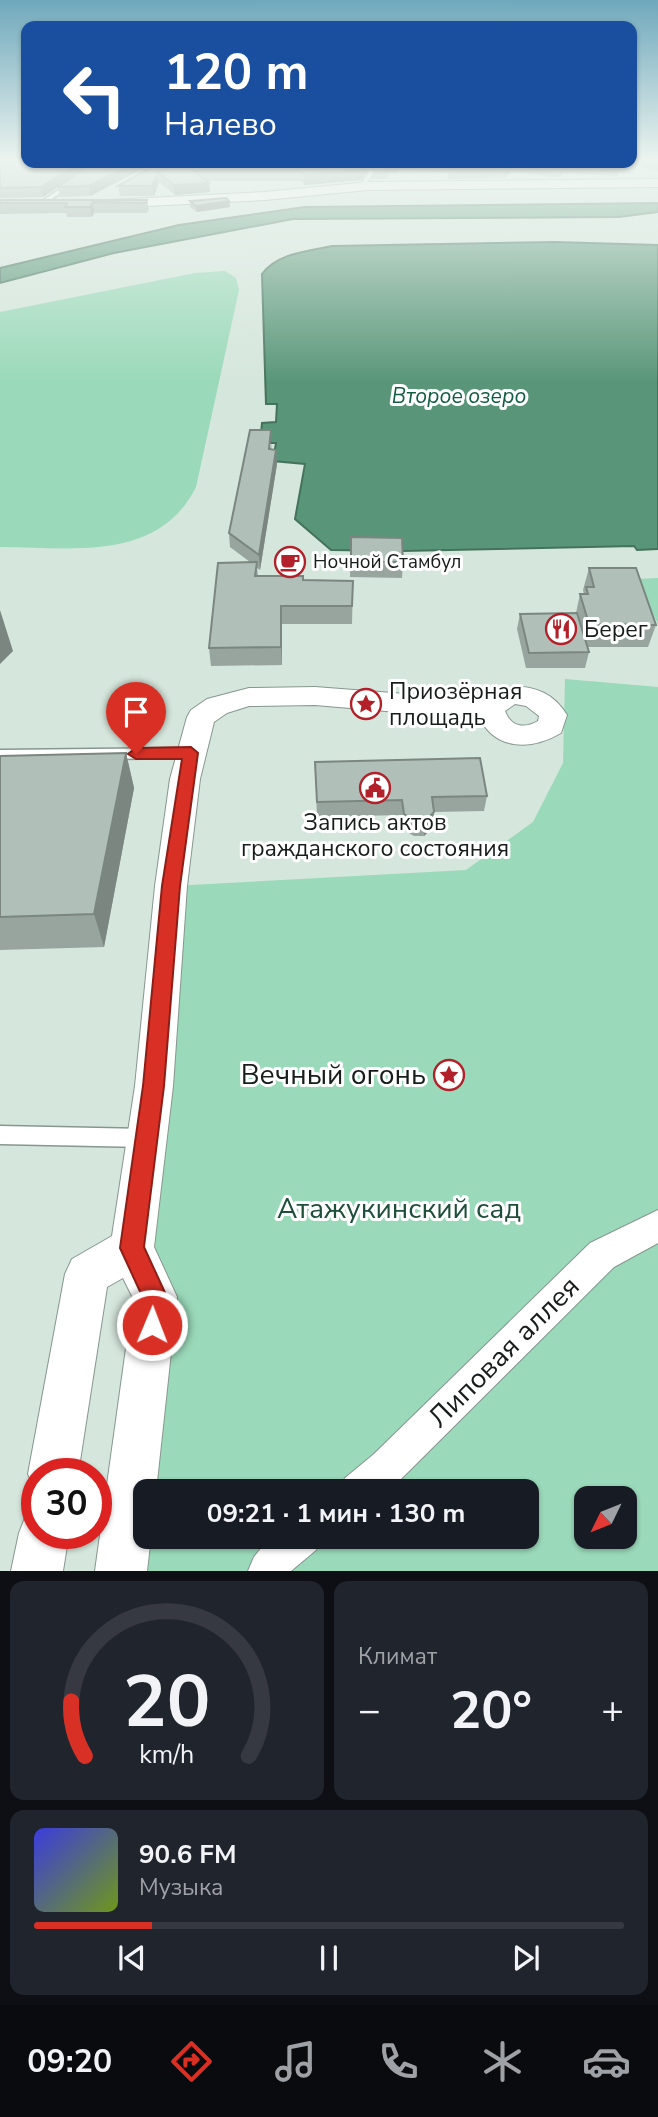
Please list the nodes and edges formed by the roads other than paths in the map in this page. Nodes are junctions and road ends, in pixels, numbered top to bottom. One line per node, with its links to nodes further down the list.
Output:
1 (492, 710): 2 (street)
2 (191, 753): 3 (lane); 5 (street)
3 (0, 755)
4 (0, 1135): 5 (lane)
5 (146, 1138): 7 (street)
6 (658, 1226): 9 (street, Липовая аллея)
7 (132, 1248): 8 (street); 13 (street)
8 (57, 1458)
9 (372, 1479)
10 (41, 1549): 12 (street)
11 (286, 1549): 14 (street)
12 (37, 1571)
13 (121, 1571)
14 (268, 1571)

